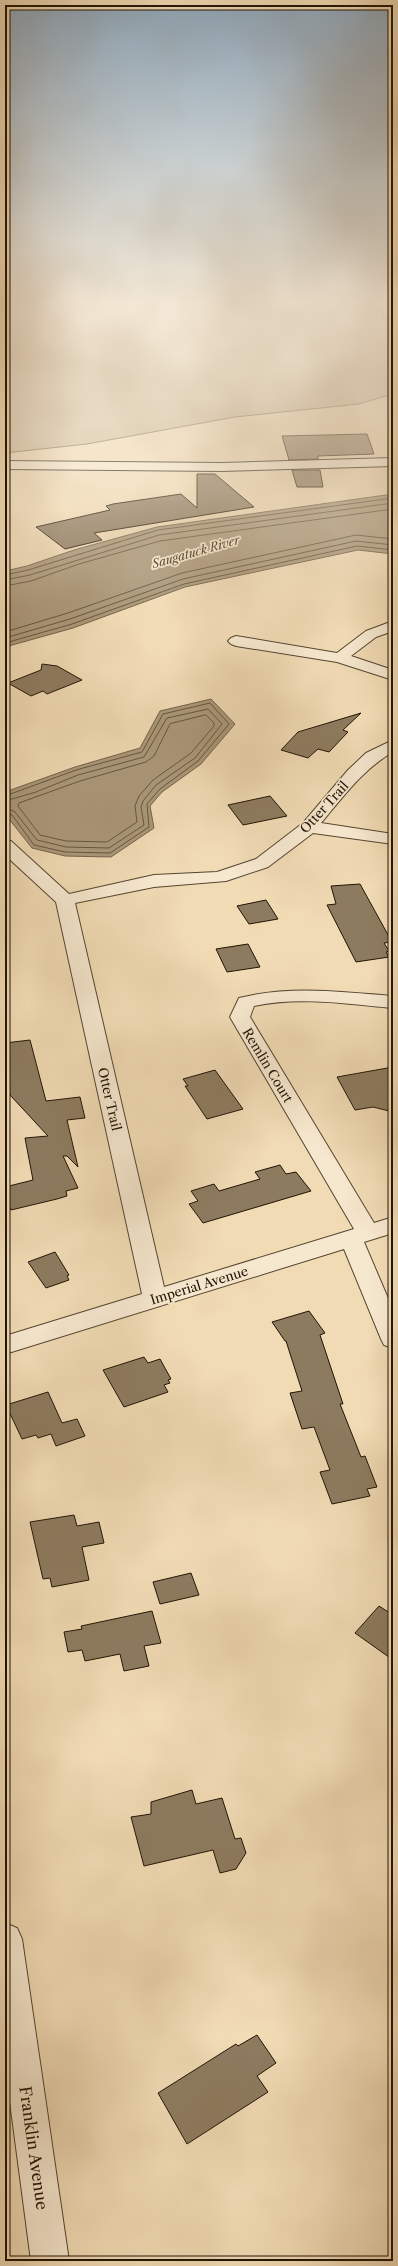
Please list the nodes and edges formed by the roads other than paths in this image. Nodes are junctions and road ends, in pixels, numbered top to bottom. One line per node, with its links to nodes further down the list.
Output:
1 (393, 462): 2 (street)
2 (5, 465)
3 (393, 626): 5 (street)
4 (236, 640): 5 (street)
5 (340, 658): 6 (street)
6 (393, 675)
7 (393, 745): 8 (street, Otter Trail)
8 (309, 827): 9 (street); 11 (street, Otter Trail)
9 (393, 839)
10 (5, 845): 11 (street)
11 (65, 900): 15 (street, Otter Trail)
12 (393, 1002): 14 (street, Remlin Court)
13 (393, 1225): 14 (street, Imperial Avenue)
14 (360, 1235): 15 (street, Imperial Avenue); 16 (street)
15 (155, 1299): 17 (street, Imperial Avenue)
16 (393, 1339)
17 (5, 1345)
18 (5, 1939): 19 (street, Franklin Avenue)
19 (50, 2261)

